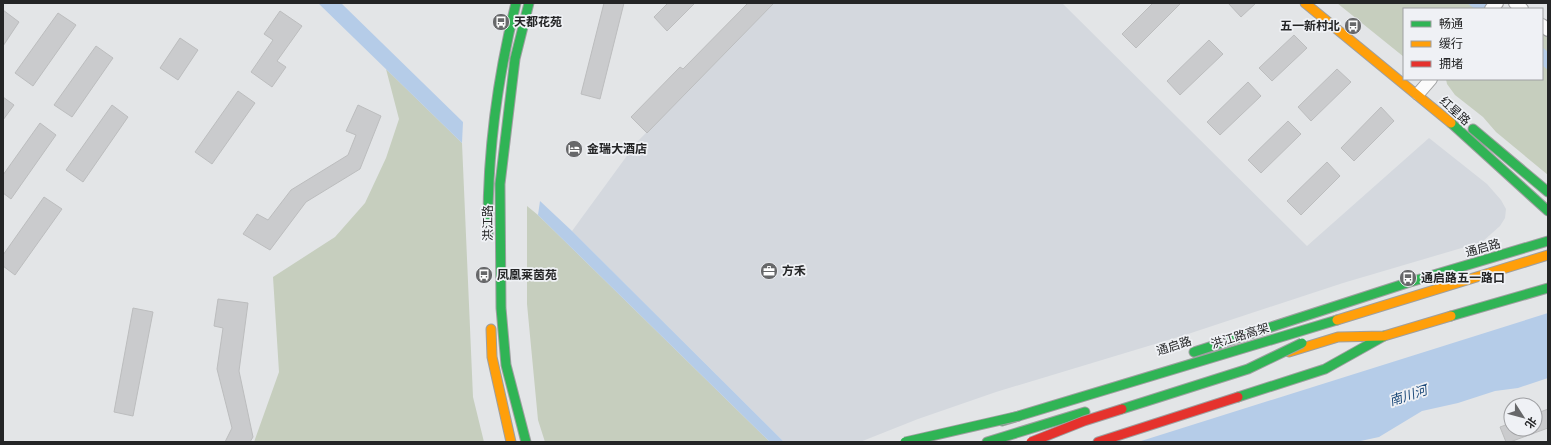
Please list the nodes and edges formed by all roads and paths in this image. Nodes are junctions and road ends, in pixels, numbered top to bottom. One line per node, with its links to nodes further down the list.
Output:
1 (516, 3): 14 (main road, 洪江路)
2 (529, 3): 25 (main road, 洪江路)
3 (1305, 3): 6 (main road, 红星路)
4 (1318, 3): 5 (main road)
5 (1403, 71)
6 (1403, 72)
7 (1413, 80): 9 (main road, 红星路)
8 (1414, 80): 9 (main road, 红星路)
9 (1425, 88): 12 (main road, 红星路)
10 (1459, 117): 11 (main road, 红星路)
11 (1548, 192)
12 (1548, 211)
13 (1548, 241): 21 (main road, 通启路)
14 (489, 244)
15 (1548, 254): 23 (main road, 洪江路高架)
16 (1548, 288): 19 (main road)
17 (491, 320): 24 (main road)
18 (1354, 327): 20 (main road)
19 (1384, 336): 30 (main road); 32 (main road)
20 (1302, 343): 29 (main road, bridge); 31 (main road, bridge)
21 (1187, 354)
22 (1150, 366): 27 (main road, 通启路)
23 (1019, 416): 26 (main road, bridge); 28 (main road, 洪江路高架, bridge)
24 (511, 442)
25 (526, 442)
26 (906, 442)
27 (923, 442)
28 (939, 442)
29 (987, 442)
30 (1021, 442)
31 (1031, 442)
32 (1098, 442)

